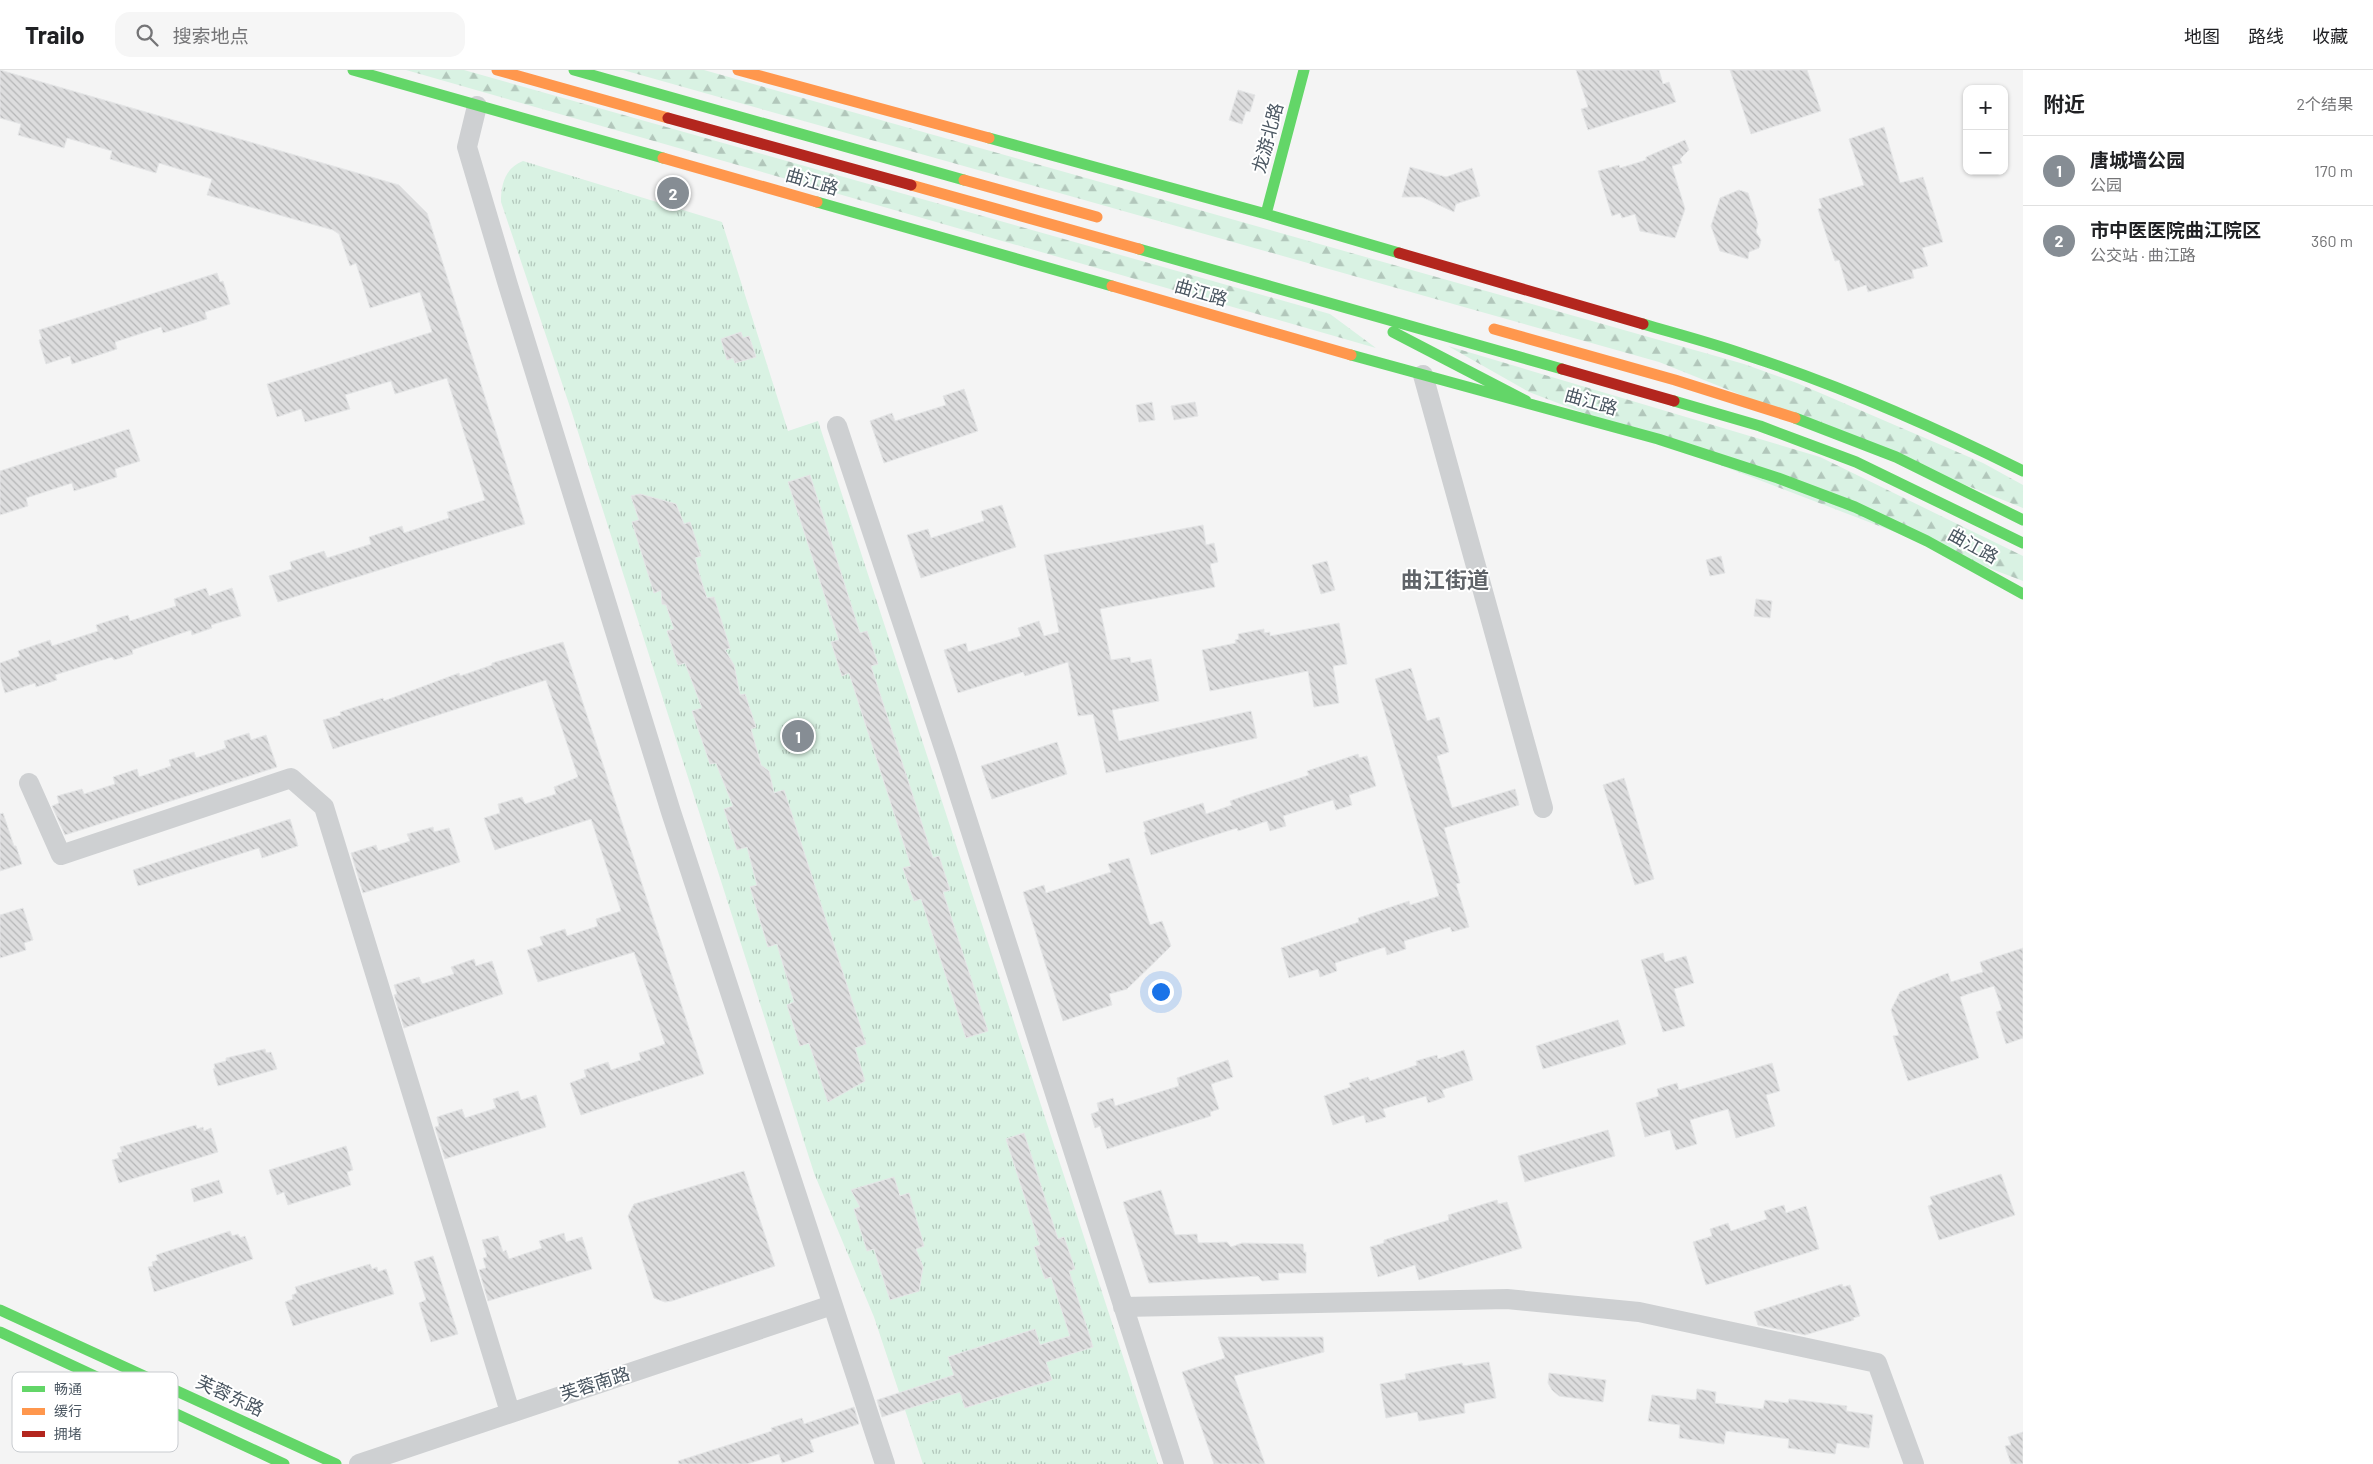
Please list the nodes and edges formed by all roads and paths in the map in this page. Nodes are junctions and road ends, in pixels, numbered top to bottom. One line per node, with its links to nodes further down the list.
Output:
1 (353, 70): 6 (main road, 曲江路)
2 (497, 70): 9 (main road, 曲江路)
3 (574, 70): 8 (main road)
4 (738, 70): 7 (main road)
5 (1304, 70): 7 (main road, 龙游北路)
6 (477, 106): 11 (main road, 曲江路); 20 (street)
7 (1266, 214): 14 (main road)
8 (1106, 220)
9 (1341, 305): 12 (main road); 16 (main road, 曲江路)
10 (1480, 325): 15 (main road)
11 (1423, 375): 12 (main road, 曲江路); 19 (street)
12 (1526, 401): 17 (main road, 曲江路)
13 (837, 426): 21 (street)
14 (2023, 471)
15 (2023, 520)
16 (2023, 543)
17 (2023, 594)
18 (29, 783): 27 (street)
19 (1543, 808)
20 (832, 1305): 27 (street, 芙蓉南路); 32 (street)
21 (1123, 1308): 33 (street); 34 (street)
22 (0, 1310): 25 (main road, 芙蓉东路)
23 (0, 1332): 24 (main road)
24 (86, 1372)
25 (135, 1372)
26 (178, 1392): 30 (main road, 芙蓉东路)
27 (510, 1412): 31 (street, 芙蓉南路)
28 (178, 1415): 29 (main road)
29 (284, 1464)
30 (336, 1464)
31 (358, 1464)
32 (885, 1464)
33 (1174, 1464)
34 (1914, 1464)

